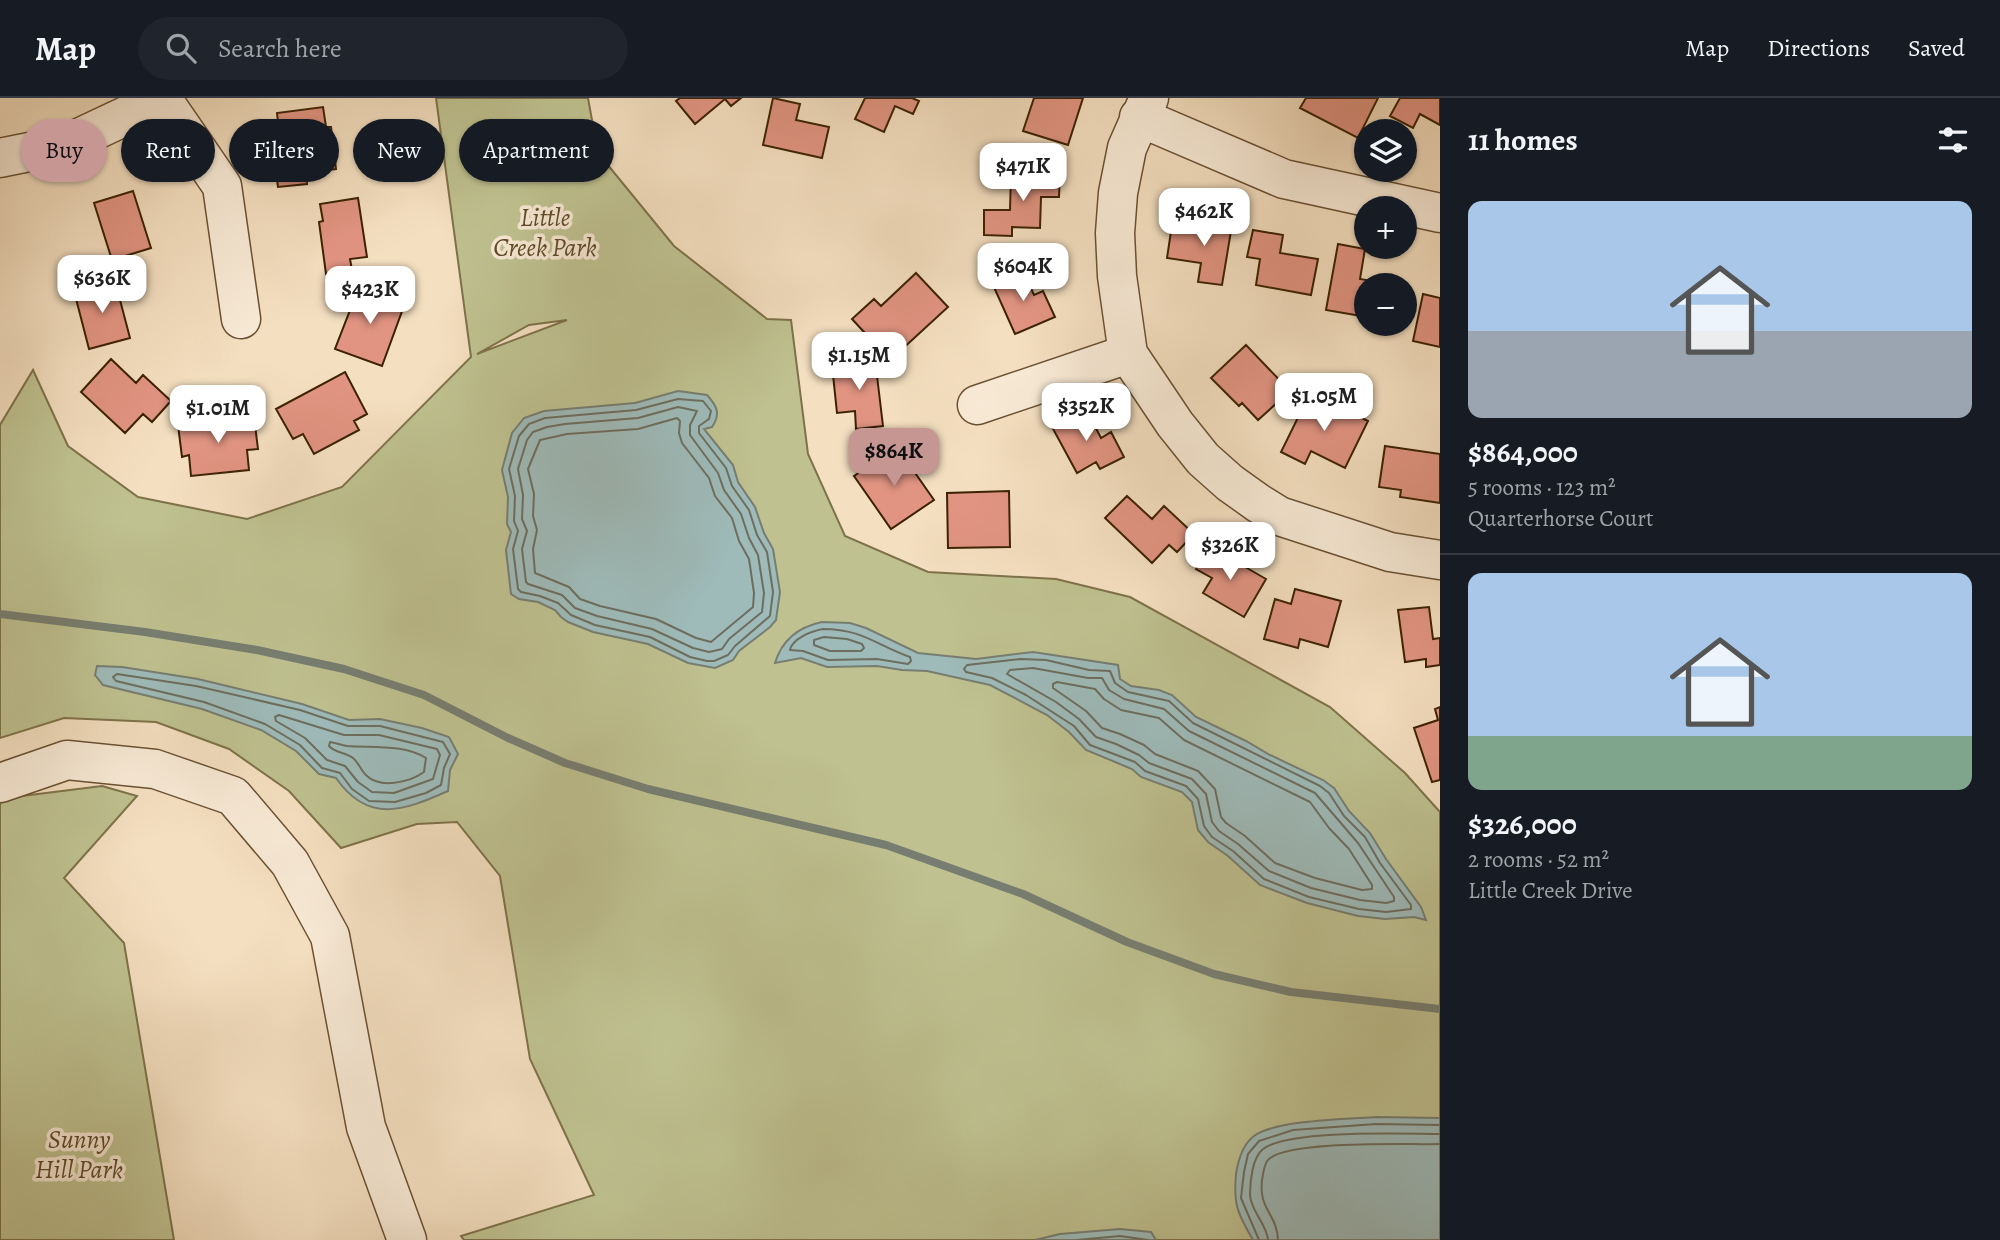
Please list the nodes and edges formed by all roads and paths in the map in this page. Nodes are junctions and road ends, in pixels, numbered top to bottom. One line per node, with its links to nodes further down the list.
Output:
1 (164, 99): 3 (street); 5 (street)
2 (1144, 107): 4 (street); 6 (street)
3 (0, 158)
4 (1440, 213)
5 (241, 319)
6 (1128, 354): 7 (street); 8 (street)
7 (977, 405)
8 (1440, 560)
9 (0, 783): 10 (street)
10 (407, 1240)

